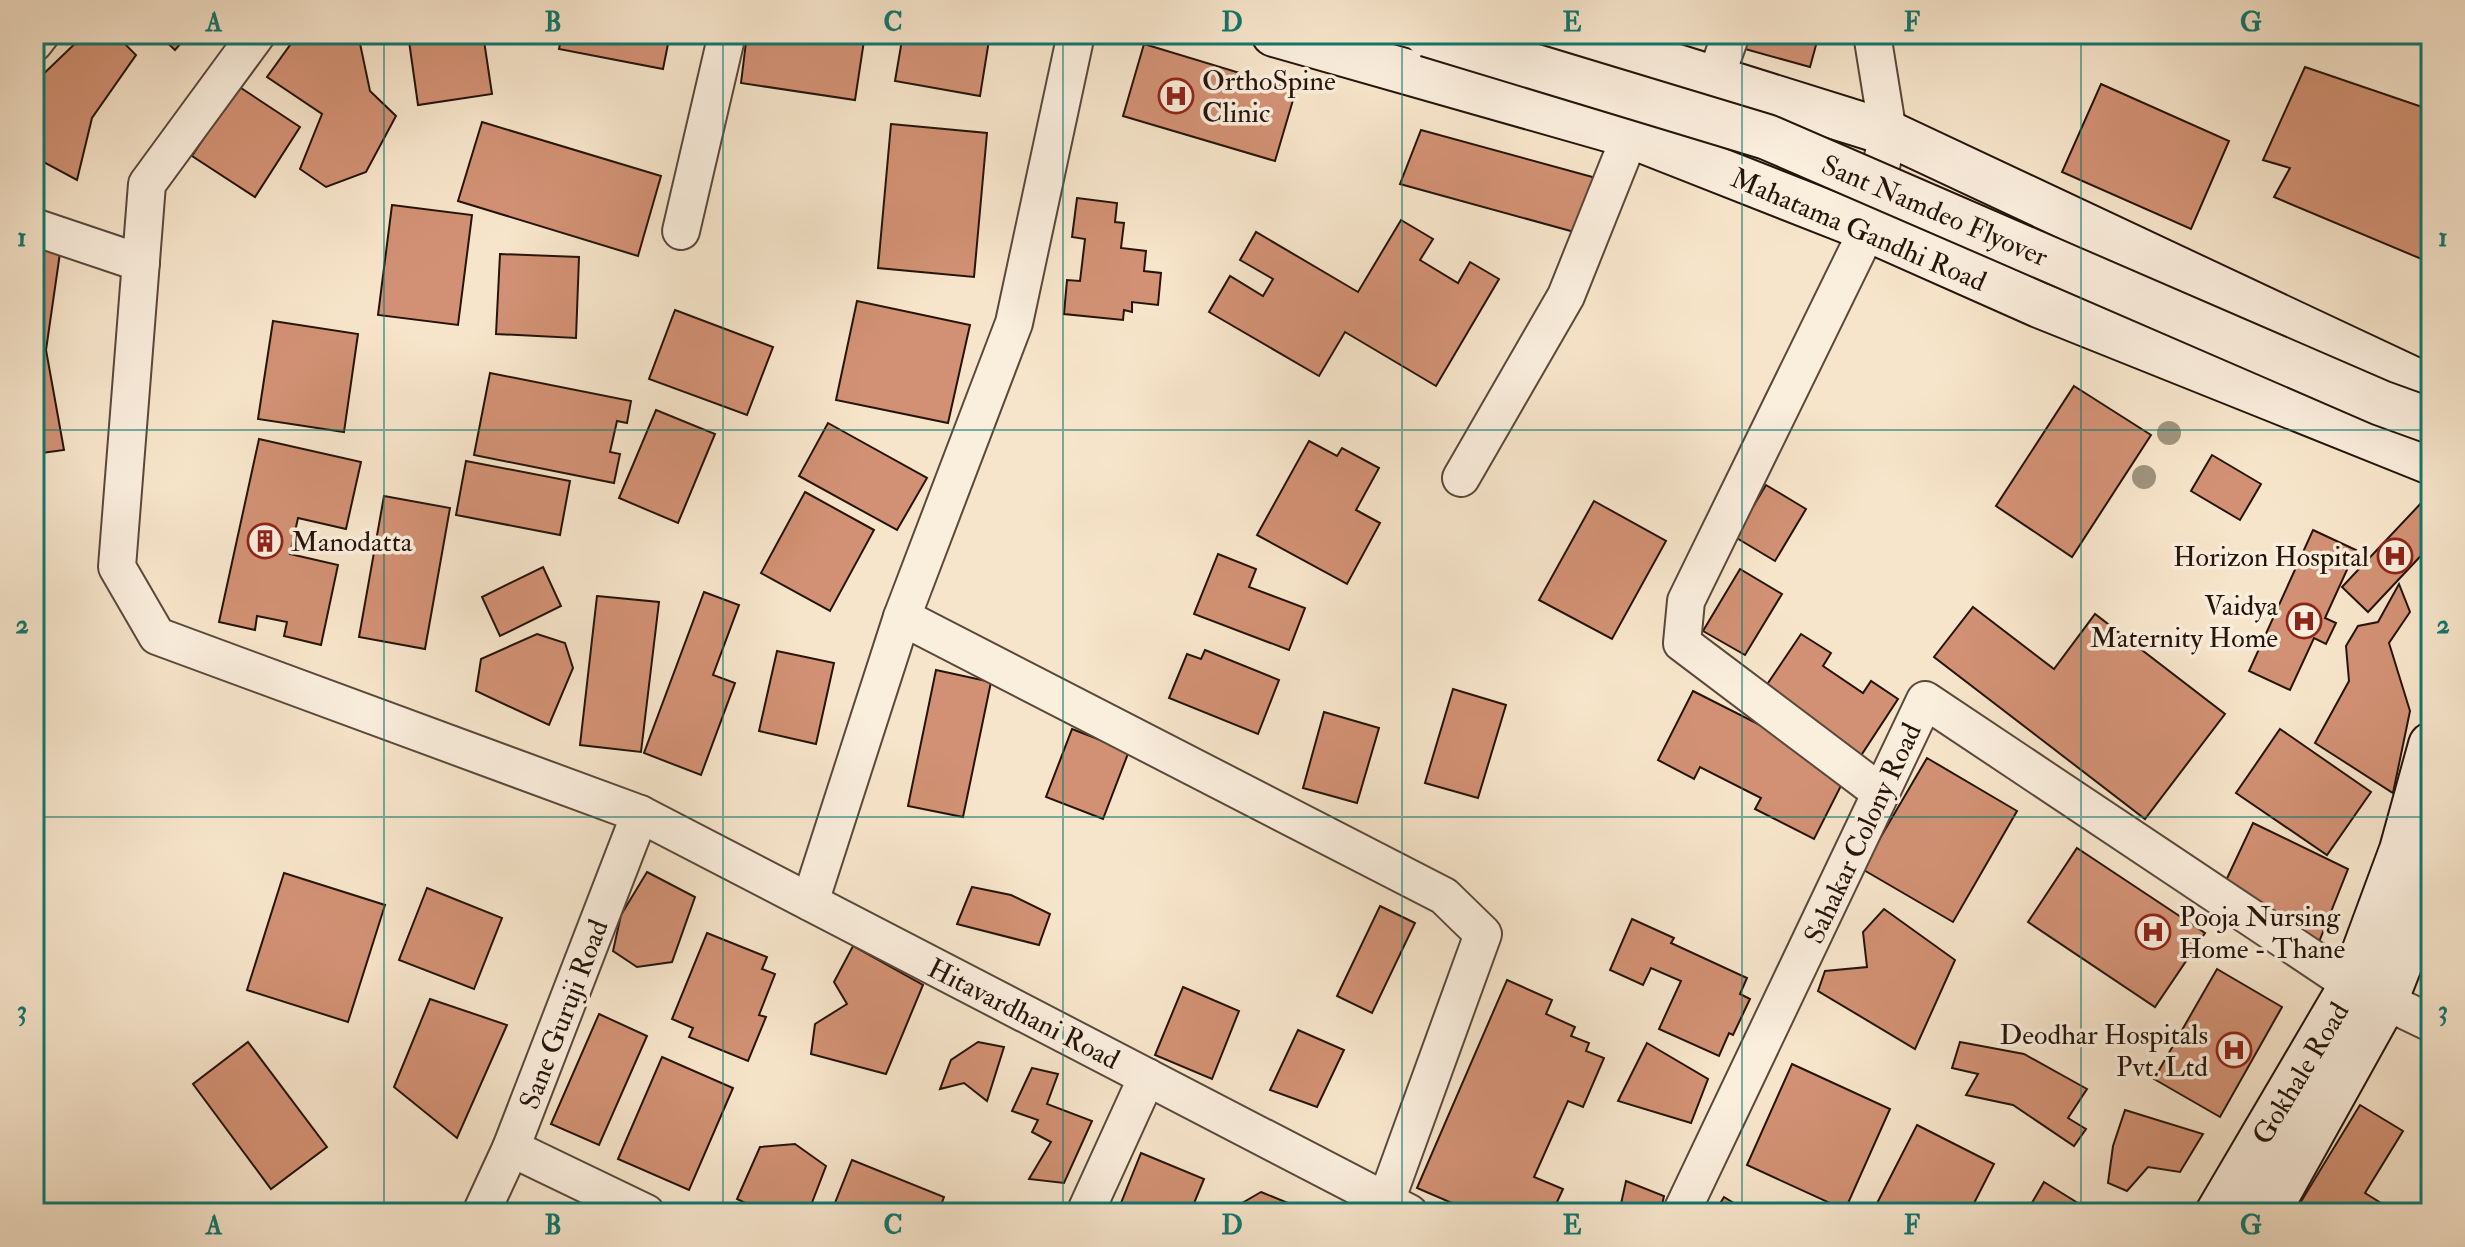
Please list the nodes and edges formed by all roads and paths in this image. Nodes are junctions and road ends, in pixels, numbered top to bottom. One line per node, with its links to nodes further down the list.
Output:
1 (41, 34): 10 (street)
2 (257, 34): 18 (street, Hitavardhani Road)
3 (727, 34): 17 (street)
4 (1076, 34): 23 (street)
5 (1274, 34): 14 (main road, Mahatama Gandhi Road)
6 (1427, 34): 20 (main road, Sant Namdeo Flyover, bridge)
7 (1550, 34): 11 (main road)
8 (1731, 34): 12 (street)
9 (1872, 34): 13 (street)
10 (34, 43)
11 (1661, 62): 12 (main road); 14 (street)
12 (1715, 79): 13 (main road)
13 (1888, 133): 16 (street); 19 (main road)
14 (1629, 135): 16 (main road, Mahatama Gandhi Road); 22 (street)
15 (34, 227): 18 (street)
16 (1868, 229): 21 (main road, Mahatama Gandhi Road); 25 (street)
17 (681, 231)
18 (141, 263): 26 (street, Hitavardhani Road)
19 (2431, 388)
20 (2431, 421)
21 (2431, 462)
22 (1461, 478)
23 (902, 617): 28 (street); 33 (street)
24 (2431, 745): 29 (main road, Gokhale Road)
25 (1881, 793): 29 (street, Sahakar Colony Road); 37 (street, Sahakar Colony Road)
26 (640, 814): 28 (street, Hitavardhani Road); 32 (street, Sane Guruji Road)
27 (2431, 883): 29 (main road, Gokhale Road)
28 (810, 902): 31 (street, Hitavardhani Road)
29 (2369, 993): 30 (street); 38 (main road, Gokhale Road); 39 (main road, Gokhale Road)
30 (2431, 1023)
31 (1147, 1077): 33 (street, Hitavardhani Road); 36 (street)
32 (511, 1148): 34 (street, Sane Guruji Road); 35 (street)
33 (1397, 1207)
34 (481, 1213)
35 (646, 1213)
36 (1085, 1213)
37 (1681, 1213)
38 (2218, 1213)
39 (2267, 1213)

